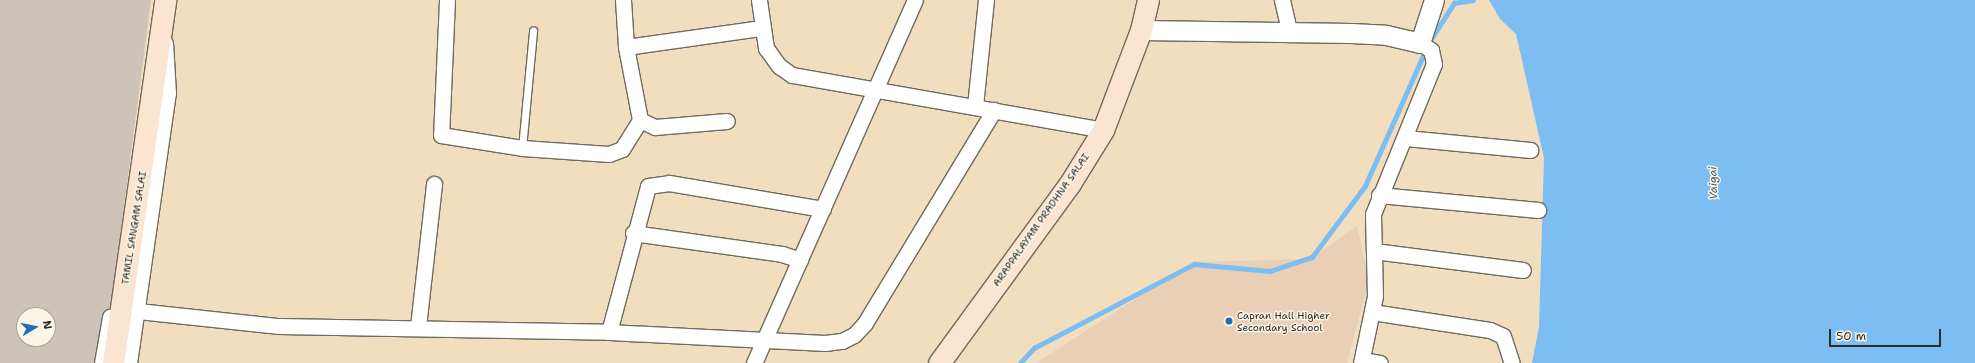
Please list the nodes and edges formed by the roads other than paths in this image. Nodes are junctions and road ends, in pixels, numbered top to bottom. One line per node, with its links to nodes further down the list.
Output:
1 (448, 0): 23 (street)
2 (623, 0): 15 (street)
3 (759, 0): 10 (street)
4 (915, 0): 16 (street)
5 (986, 0): 17 (street)
6 (1148, 0): 11 (main road, ARAPPALAYAM PRADHNA SALAI)
7 (1282, 0): 13 (street)
8 (1434, 0): 14 (street)
9 (164, 6): 33 (street); 39 (street); 40 (main road, TAMIL SANGAM SALAI)
10 (762, 28): 15 (street); 16 (street)
11 (1141, 30): 13 (street); 21 (main road, ARAPPALAYAM PRADHNA SALAI)
12 (533, 31): 23 (lane)
13 (1290, 34): 14 (street)
14 (1425, 46): 22 (street)
15 (626, 47): 19 (street)
16 (877, 89): 17 (street); 27 (street)
17 (975, 106): 18 (street)
18 (994, 110): 21 (street); 37 (street)
19 (640, 120): 20 (street); 23 (street)
20 (727, 121)
21 (1103, 130): 43 (main road, ARAPPALAYAM PRADHNA SALAI)
22 (1406, 138): 24 (street); 26 (street)
23 (522, 148)
24 (1530, 150)
25 (434, 184): 35 (street)
26 (1379, 195): 28 (street); 30 (street)
27 (823, 209): 29 (street); 31 (street)
28 (1538, 210)
29 (634, 233): 31 (street); 36 (street)
30 (1374, 251): 32 (street); 34 (street)
31 (800, 260): 37 (street)
32 (1523, 270)
33 (138, 311): 35 (street); 41 (street)
34 (1372, 312): 38 (street); 45 (street)
35 (418, 327): 36 (street)
36 (609, 332): 37 (street)
37 (765, 338): 42 (street)
38 (1362, 361): 44 (street)
39 (102, 363)
40 (113, 363)
41 (130, 363)
42 (754, 363)
43 (939, 363)
44 (1380, 363)
45 (1512, 363)

